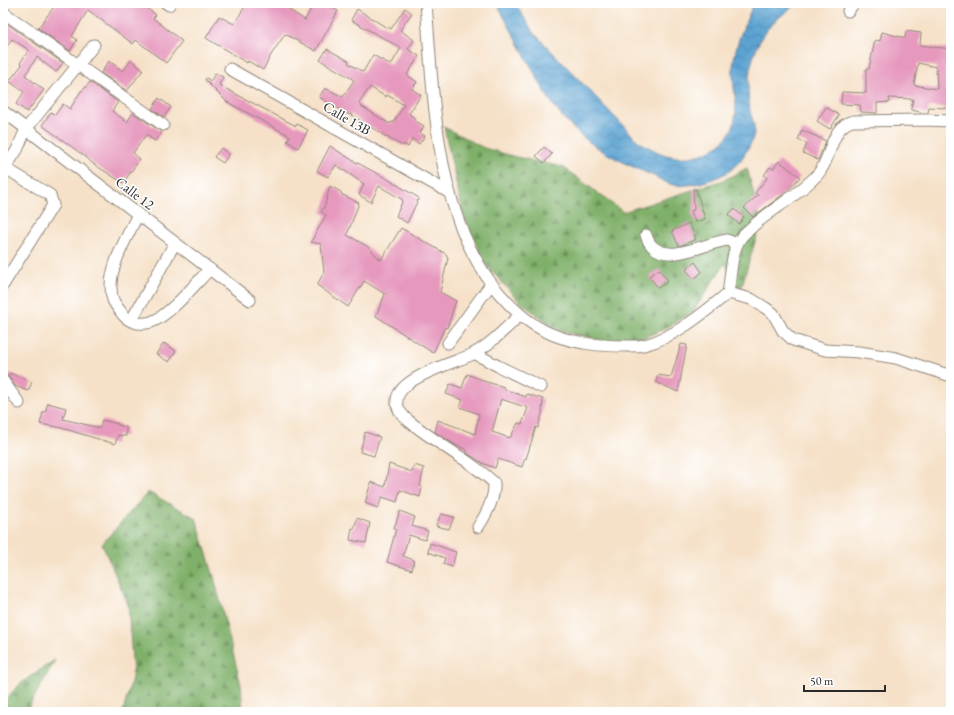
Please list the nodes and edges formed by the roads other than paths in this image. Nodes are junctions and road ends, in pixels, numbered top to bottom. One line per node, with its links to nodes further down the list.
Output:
1 (426, 3): 11 (street)
2 (3, 12): 4 (street)
3 (94, 45): 4 (street)
4 (78, 65): 8 (street); 9 (street)
5 (230, 68): 11 (street, Calle 13B)
6 (3, 111): 9 (street, Calle 12)
7 (951, 121): 15 (street)
8 (163, 124)
9 (26, 129): 10 (street); 12 (street, Calle 12)
10 (4, 167): 18 (street)
11 (450, 193): 17 (street)
12 (138, 214): 14 (street, Calle 12); 22 (street)
13 (646, 235): 15 (street)
14 (175, 242): 16 (street, Calle 12); 22 (street)
15 (735, 247): 19 (street)
16 (210, 269): 20 (street, Calle 12); 22 (street)
17 (491, 284): 21 (street); 23 (street)
18 (3, 285)
19 (728, 293): 21 (street); 25 (street)
20 (250, 300)
21 (520, 315): 24 (street)
22 (131, 321)
23 (448, 343)
24 (474, 353): 27 (street); 29 (street)
25 (951, 376)
26 (3, 381): 28 (street)
27 (542, 387)
28 (19, 403)
29 (478, 528)

